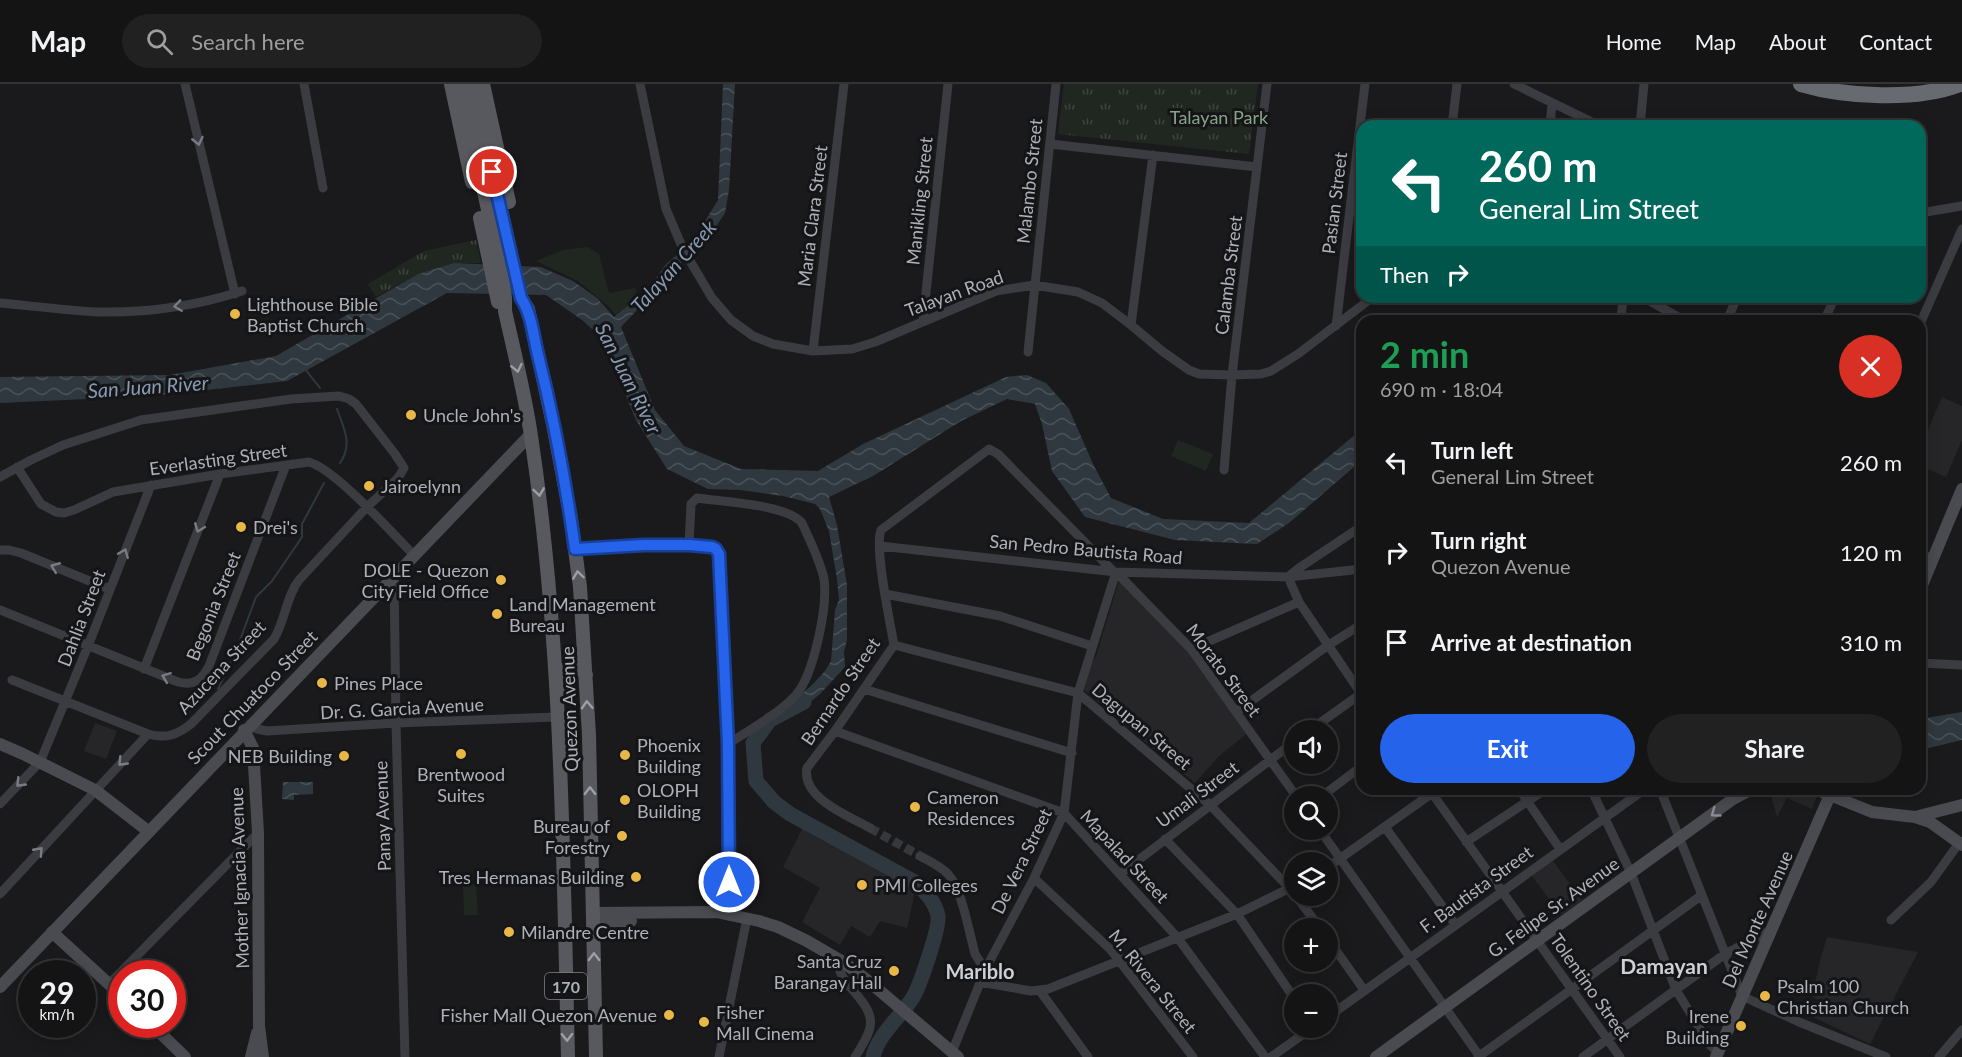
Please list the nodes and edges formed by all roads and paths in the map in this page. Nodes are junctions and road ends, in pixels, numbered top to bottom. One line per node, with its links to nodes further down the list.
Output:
1 (184, 84): 35 (street, one-way to 35)
2 (304, 84): 29 (street)
3 (451, 84): 33 (main road)
4 (460, 84): 33 (main road)
5 (472, 84): 33 (main road)
6 (483, 84): 33 (main road)
7 (640, 84): 43 (street, Talayan Road)
8 (843, 84): 43 (street, Maria Clara Street)
9 (948, 84): 40 (street, Manikling Street)
10 (1056, 84): 25 (street, Malambo Street)
11 (1267, 84): 28 (street, Calamba Street)
12 (1365, 84): 20 (street, Pasian Street)
13 (1457, 84): 21 (street)
14 (1514, 84): 19 (street)
15 (1644, 84): 24 (street)
16 (1792, 84): 18 (main road)
17 (1801, 84): 18 (highway)
18 (1961, 85)
19 (1552, 104): 22 (street); 23 (street)
20 (1361, 120)
21 (1453, 120)
22 (1551, 120)
23 (1587, 120)
24 (1641, 120)
25 (1050, 144): 26 (street); 34 (street, Malambo Street)
26 (1153, 155): 28 (street); 41 (street)
27 (1356, 159): 42 (street, Pasian Street)
28 (1257, 167): 45 (street, Calamba Street)
29 (323, 188)
30 (1962, 206): 31 (street)
31 (1926, 212)
32 (1962, 229): 39 (street)
33 (505, 259): 46 (main road, Quezon Avenue / 170, one-way to 46); 58 (main road, Quezon Avenue / 170)
34 (1034, 285): 40 (street, Talayan Road); 41 (street, Talayan Road); 44 (street, Malambo Street)
35 (0, 303)
36 (1365, 303): 42 (street, Talayan Road)
37 (1654, 303): 38 (street)
38 (1675, 315)
39 (1924, 315)
40 (923, 321): 43 (street, Talayan Road)
41 (1131, 325): 45 (street, Talayan Road)
42 (1336, 326): 45 (street, Talayan Road)
43 (813, 351)
44 (1029, 352)
45 (1232, 375): 49 (street, Calamba Street)
46 (531, 434): 60 (main road, Scout Chuatoco Street); 89 (main road, Quezon Avenue / 170, one-way to 89)
47 (286, 465): 50 (street, Everlasting Street); 54 (street, Everlasting Street); 78 (street, Begonia Street, one-way to 78)
48 (17, 467): 51 (street); 52 (street, Everlasting Street); 54 (street, Azucena Street)
49 (1224, 470)
50 (220, 474): 52 (street, Everlasting Street); 78 (street, one-way to 78)
51 (0, 477)
52 (151, 485): 66 (street, Dahlia Street, one-way to 52)
53 (1962, 489): 61 (main road)
54 (366, 508): 60 (street, Everlasting Street); 92 (street, Azucena Street)
55 (1356, 530): 65 (street)
56 (689, 545): 58 (street); 94 (street); 94 (street)
57 (880, 546): 63 (street, San Pedro Bautista Road); 63 (street, Morato Street); 67 (street, Bernardo Street)
58 (575, 549): 79 (main road, Quezon Avenue / 170, one-way to 58)
59 (0, 550): 66 (street, one-way to 59)
60 (414, 555): 64 (main road, Scout Chuatoco Street)
61 (1927, 563)
62 (1356, 570): 65 (street, San Pedro Bautista Road)
63 (1115, 571): 65 (street, San Pedro Bautista Road); 73 (street, De Vera Street); 75 (street, Morato Street)
64 (394, 575): 88 (street, Panay Avenue); 90 (main road, Scout Chuatoco Street)
65 (1288, 577): 68 (street)
66 (109, 589): 72 (street, Dahlia Street)
67 (885, 594): 71 (street, Bernardo Street); 73 (street)
68 (1299, 602): 74 (street); 75 (street)
69 (0, 610): 72 (street, Begonia Street)
70 (1356, 628): 74 (street)
71 (894, 645): 82 (street, Bernardo Street); 83 (street, Dagupan Street)
72 (88, 646): 78 (street, Begonia Street); 85 (street, Dahlia Street)
73 (1092, 646): 83 (street, De Vera Street)
74 (1327, 646): 81 (street); 86 (street)
75 (1191, 649): 86 (street, Morato Street)
76 (1926, 663): 77 (street)
77 (1962, 664)
78 (144, 669)
79 (586, 675): 89 (main road); 143 (main road, Quezon Avenue / 170, one-way to 79)
80 (12, 680): 85 (street, Azucena Street)
81 (1356, 686)
82 (864, 689): 91 (street, Bernardo Street); 96 (street)
83 (1078, 693): 96 (street, De Vera Street); 115 (street, Dagupan Street)
84 (1356, 698): 87 (street)
85 (65, 702): 92 (street, Azucena Street); 98 (street, Dahlia Street)
86 (1236, 712): 97 (street, Morato Street)
87 (1324, 720)
88 (396, 723): 89 (street, Dr. G. Garcia Avenue); 90 (street, Dr. G. Garcia Avenue); 180 (street, Panay Avenue)
89 (557, 723): 181 (main road, Quezon Avenue / 170, one-way to 181)
90 (247, 727): 122 (main road, Scout Chuatoco Street); 123 (main road, Mother Ignacia Avenue)
91 (835, 731): 117 (street, Mapalad Street); 121 (street, Bernardo Street)
92 (148, 734): 102 (street, one-way to 102)
93 (0, 744): 98 (main road)
94 (728, 744): 142 (street)
95 (1284, 750): 97 (street, Umali Street)
96 (1072, 753): 117 (street, De Vera Street)
97 (1270, 760): 100 (street, Morato Street); 115 (street, Umali Street)
98 (40, 762): 102 (main road); 114 (street, one-way to 114)
99 (1356, 770): 101 (street)
100 (1289, 786)
101 (1335, 786)
102 (95, 790): 122 (main road); 138 (street, one-way to 102)
103 (1427, 795): 120 (street)
104 (1436, 795): 127 (street, Tolentino Street)
105 (1522, 795): 113 (street)
106 (1536, 795): 113 (street)
107 (1594, 795): 118 (street)
108 (1636, 795): 118 (street, F. Bautista Street)
109 (1662, 795): 125 (street)
110 (1741, 795): 125 (main road, G. Felipe Sr. Avenue, one-way to 125)
111 (1830, 795): 147 (main road, Del Monte Avenue)
112 (1840, 795): 119 (main road)
113 (1527, 801): 127 (street); 129 (street)
114 (0, 804)
115 (1210, 805): 124 (street, Umali Street); 136 (street, Dagupan Street)
116 (1962, 805): 119 (main road)
117 (1064, 813): 134 (street, Mapalad Street); 135 (street, De Vera Street)
118 (1604, 817): 129 (street, F. Bautista Street); 133 (street)
119 (1914, 817): 128 (main road)
120 (1385, 827): 131 (street); 146 (street)
121 (870, 828)
122 (148, 831): 149 (main road, Scout Chuatoco Street)
123 (258, 833): 155 (street); 170 (main road, Mother Ignacia Avenue)
124 (1166, 839): 134 (street, Umali Street); 141 (street)
125 (1679, 839): 133 (main road, G. Felipe Sr. Avenue); 140 (street)
126 (1327, 840): 131 (street)
127 (1466, 842): 137 (street, Tolentino Street)
128 (1961, 844): 145 (street)
129 (1560, 849): 137 (street, F. Bautista Street)
130 (920, 856): 158 (street)
131 (1341, 859): 132 (street); 154 (street)
132 (1338, 861)
133 (1631, 873): 148 (street); 151 (main road, G. Felipe Sr. Avenue)
134 (1120, 874): 150 (street, Mapalad Street)
135 (1034, 878): 157 (street, M. Rivera Street); 158 (street, De Vera Street)
136 (1284, 881)
137 (1502, 891): 146 (street, F. Bautista Street); 151 (street, Tolentino Street)
138 (0, 894)
139 (1284, 895): 141 (street)
140 (1702, 895): 148 (street); 153 (street)
141 (1237, 914): 150 (street); 161 (street)
142 (729, 916): 143 (main road); 144 (main road)
143 (593, 917): 182 (main road, Quezon Avenue / 170, one-way to 143)
144 (747, 918): 156 (main road); 183 (street)
145 (1891, 920)
146 (1455, 924): 154 (street, F. Bautista Street)
147 (1773, 929): 153 (street); 167 (main road, Del Monte Avenue)
148 (1653, 930): 163 (street); 165 (street)
149 (52, 932): 160 (main road); 162 (main road, Scout Chuatoco Street)
150 (1177, 937): 157 (street); 187 (street, Mapalad Street)
151 (1537, 940): 163 (street, Tolentino Street); 168 (main road, G. Felipe Sr. Avenue)
152 (1338, 953): 164 (street)
153 (1725, 954): 165 (street); 167 (street)
154 (1410, 957): 164 (street, F. Bautista Street); 168 (street)
155 (133, 960)
156 (843, 962): 175 (main road); 184 (street)
157 (1119, 962): 166 (street); 186 (street, M. Rivera Street)
158 (986, 968): 159 (street, De Vera Street)
159 (980, 982): 166 (street); 175 (street, De Vera Street)
160 (108, 983)
161 (1284, 984)
162 (0, 987)
163 (1572, 989): 174 (street, Tolentino Street); 190 (street)
164 (1364, 990): 169 (street, F. Bautista Street)
165 (1676, 990): 174 (street); 176 (street)
166 (1040, 991): 185 (street)
167 (1742, 996): 176 (main road, Del Monte Avenue); 193 (street)
168 (1445, 1007): 189 (main road, G. Felipe Sr. Avenue); 190 (street)
169 (1338, 1010)
170 (259, 1026): 178 (main road, Mother Ignacia Avenue); 179 (main road, Mother Ignacia Avenue)
171 (1962, 1030): 194 (street)
172 (165, 1038): 177 (main road)
173 (1298, 1038): 188 (street)
174 (1608, 1039): 191 (street); 192 (street, Tolentino Street)
175 (955, 1055)
176 (1717, 1055)
177 (184, 1057)
178 (251, 1057)
179 (263, 1057)
180 (405, 1057)
181 (568, 1057)
182 (596, 1057)
183 (719, 1057)
184 (855, 1057)
185 (1088, 1057)
186 (1193, 1057)
187 (1265, 1057)
188 (1271, 1057)
189 (1376, 1057)
190 (1479, 1057)
191 (1582, 1057)
192 (1620, 1057)
193 (1886, 1057)
194 (1939, 1057)

